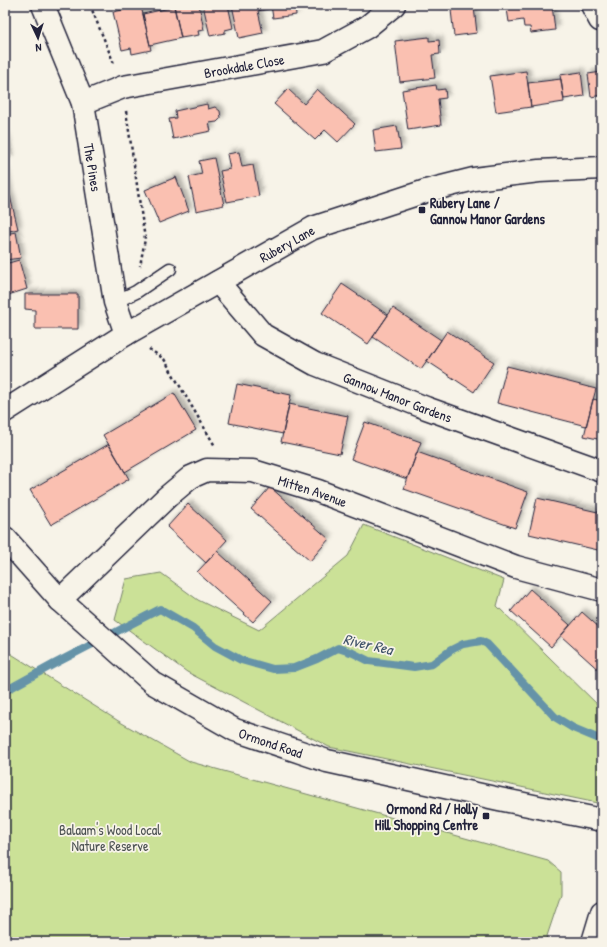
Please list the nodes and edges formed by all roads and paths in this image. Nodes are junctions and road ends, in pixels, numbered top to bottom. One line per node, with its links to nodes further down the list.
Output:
1 (44, 5): 5 (street, The Pines)
2 (90, 5): 4 (path)
3 (394, 5): 4 (street, Brookdale Close)
4 (123, 87): 5 (street, Brookdale Close); 9 (path)
5 (83, 103): 10 (street, The Pines)
6 (602, 168): 8 (street, Rubery Lane)
7 (170, 269): 9 (lane)
8 (218, 282): 11 (street, Rubery Lane); 14 (street, Gannow Manor Gardens)
9 (136, 292): 10 (lane)
10 (115, 302): 11 (street, The Pines)
11 (126, 334): 12 (street, Rubery Lane); 13 (path)
12 (5, 412)
13 (229, 470): 16 (street, Mitten Avenue); 17 (street, Mitten Avenue)
14 (602, 471)
15 (5, 538): 17 (street, Ormond Road)
16 (602, 590)
17 (60, 600): 18 (street, Ormond Road)
18 (602, 820)
19 (602, 912): 20 (street)
20 (593, 942)

